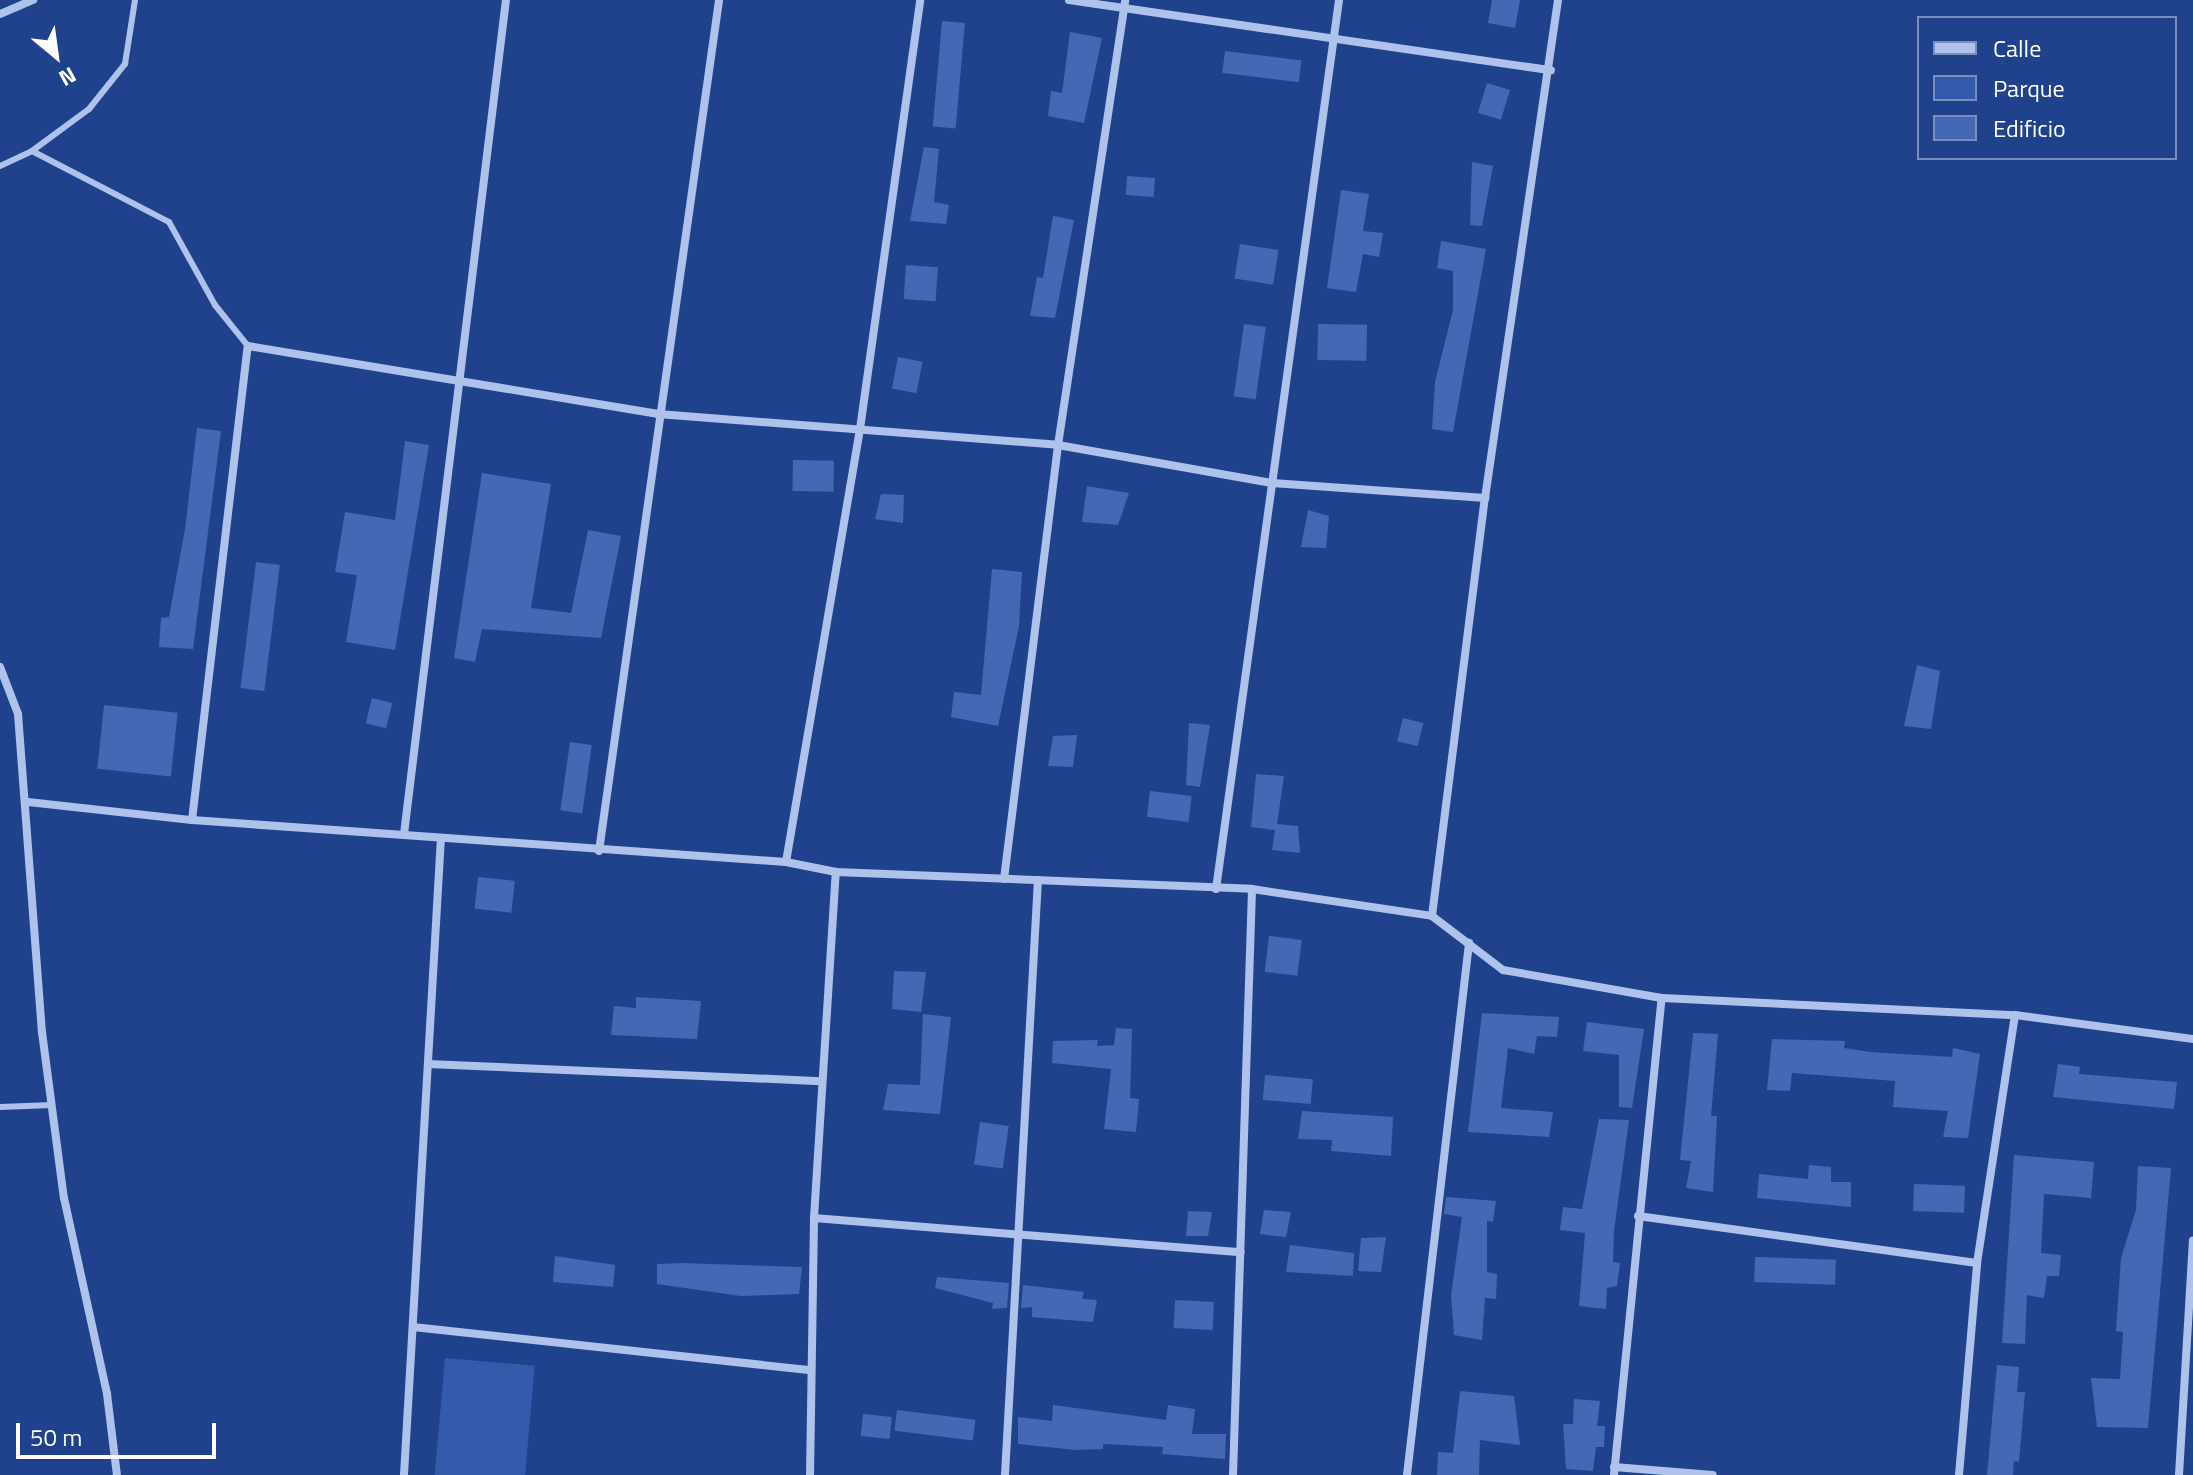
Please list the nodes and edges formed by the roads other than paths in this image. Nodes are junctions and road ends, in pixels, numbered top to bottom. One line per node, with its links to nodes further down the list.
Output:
1 (33, 0): 10 (street)
2 (135, 0): 13 (lane)
3 (506, 0): 16 (street)
4 (719, 0): 17 (street)
5 (920, 0): 18 (street)
6 (1069, 0): 9 (street)
7 (1339, 0): 11 (street)
8 (1558, 0): 12 (street)
9 (1125, 2): 11 (street); 19 (street)
10 (0, 14)
11 (1333, 39): 12 (street); 20 (street)
12 (1551, 70): 21 (street)
13 (32, 151): 14 (lane); 15 (lane)
14 (0, 166)
15 (248, 346): 16 (street); 24 (street)
16 (459, 382): 17 (street); 25 (street)
17 (658, 414): 18 (street); 27 (street)
18 (860, 429): 19 (street); 28 (street)
19 (1058, 445): 20 (street); 30 (street)
20 (1272, 483): 21 (street); 32 (street)
21 (1485, 498): 34 (street)
22 (0, 667): 23 (street)
23 (28, 802): 24 (street); 41 (street)
24 (192, 820): 25 (street)
25 (404, 834): 26 (street)
26 (441, 838): 27 (street); 39 (street)
27 (599, 851): 28 (street)
28 (786, 862): 29 (street)
29 (836, 872): 30 (street); 40 (street)
30 (1004, 879): 31 (street)
31 (1038, 880): 32 (street); 45 (street)
32 (1216, 889): 33 (street)
33 (1252, 889): 34 (street); 48 (street)
34 (1432, 916): 35 (street)
35 (1469, 943): 36 (street); 58 (street)
36 (1662, 998): 37 (street); 43 (street)
37 (2015, 1015): 38 (street); 49 (street)
38 (2193, 1039)
39 (428, 1064): 40 (street); 50 (street)
40 (821, 1081): 44 (street)
41 (52, 1105): 42 (lane); 53 (street)
42 (0, 1107)
43 (1638, 1216): 49 (street); 52 (street)
44 (814, 1218): 45 (street); 51 (street)
45 (1018, 1232): 48 (street); 56 (street)
46 (2193, 1240): 47 (street)
47 (2193, 1247): 61 (street)
48 (1241, 1252): 57 (street)
49 (1977, 1263): 60 (street)
50 (413, 1327): 51 (street); 54 (street)
51 (811, 1370): 55 (street)
52 (1614, 1471): 59 (street)
53 (117, 1475)
54 (404, 1475)
55 (810, 1475)
56 (1005, 1475)
57 (1233, 1475)
58 (1407, 1475)
59 (1713, 1475)
60 (1959, 1475)
61 (2179, 1475)

